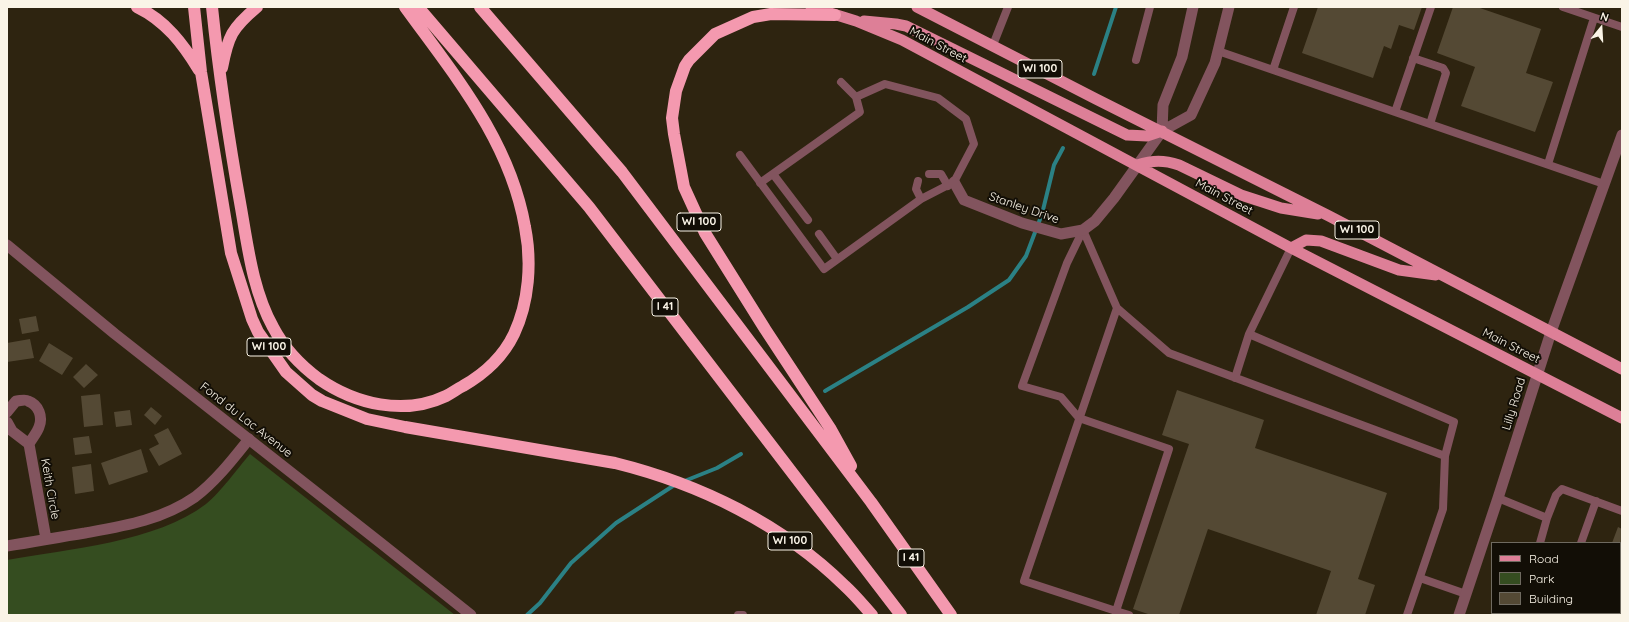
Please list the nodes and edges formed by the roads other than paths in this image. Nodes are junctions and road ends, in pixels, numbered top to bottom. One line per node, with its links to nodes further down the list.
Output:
1 (137, 7): 26 (highway)
2 (194, 7): 26 (highway, WI 100)
3 (212, 7): 27 (highway)
4 (256, 7): 27 (highway)
5 (406, 7): 27 (highway)
6 (418, 7): 81 (highway, I 41)
7 (480, 7): 67 (highway, I 41)
8 (811, 7): 17 (main road, Main Street / WI 100)
9 (917, 7): 21 (main road, Main Street / WI 100)
10 (1008, 7): 21 (lane)
11 (1150, 7): 24 (lane)
12 (1193, 7): 32 (street)
13 (1229, 7): 22 (street)
14 (1294, 7): 25 (lane)
15 (1431, 7): 23 (lane)
16 (1563, 7): 18 (lane)
17 (834, 15): 19 (main road, Main Street / WI 100); 67 (highway, WI 100)
18 (1594, 18): 20 (lane); 35 (lane)
19 (856, 21): 32 (main road); 36 (main road, Main Street / WI 100)
20 (1622, 27)
21 (993, 45): 32 (main road, Main Street / WI 100)
22 (1218, 51): 25 (lane); 32 (street)
23 (1413, 58): 30 (lane); 31 (lane)
24 (1136, 60)
25 (1273, 70): 30 (lane)
26 (200, 72): 80 (highway, WI 100)
27 (220, 81)
28 (841, 82): 29 (lane)
29 (856, 97): 37 (lane); 41 (lane)
30 (1395, 112): 31 (lane)
31 (1430, 124): 35 (lane)
32 (1162, 131): 36 (street, Stanley Drive); 44 (main road, Main Street / WI 100)
33 (1622, 135): 42 (street, Lilly Road)
34 (740, 155): 40 (lane)
35 (1548, 164): 42 (lane)
36 (1137, 165): 44 (main road); 46 (street, Stanley Drive); 49 (main road, Main Street / WI 100)
37 (773, 174): 40 (lane); 45 (lane)
38 (929, 174): 41 (lane)
39 (918, 181): 43 (lane)
40 (760, 183): 50 (lane)
41 (951, 184): 43 (lane); 46 (street, Stanley Drive)
42 (1604, 184): 53 (street, Lilly Road)
43 (921, 199): 50 (lane)
44 (1330, 216): 51 (main road, Main Street / WI 100)
45 (808, 220)
46 (1083, 230): 52 (lane); 59 (lane)
47 (818, 234): 50 (lane)
48 (7, 245): 62 (street, Fond du Lac Avenue)
49 (1291, 248): 51 (main road); 54 (lane); 56 (main road, Main Street / WI 100)
50 (837, 259)
51 (1445, 276): 53 (main road, Main Street / WI 100)
52 (1117, 308): 57 (lane); 59 (lane)
53 (1552, 332): 55 (main road, Main Street / WI 100); 56 (street, Lilly Road)
54 (1249, 334): 57 (lane); 64 (lane)
55 (1622, 369)
56 (1538, 374): 60 (main road, Main Street / WI 100); 65 (street, Lilly Road)
57 (1235, 378): 64 (lane)
58 (7, 412): 63 (street)
59 (1079, 418): 76 (lane); 76 (lane)
60 (1622, 418)
61 (7, 422): 63 (street)
62 (249, 439): 70 (street); 77 (street, Fond du Lac Avenue)
63 (28, 444): 70 (street, Keith Circle)
64 (1444, 456): 74 (lane)
65 (1498, 498): 69 (lane); 75 (street, Lilly Road)
66 (1596, 501): 68 (lane); 69 (lane); 72 (lane)
67 (871, 502): 82 (highway, I 41)
68 (1622, 511)
69 (1547, 518): 71 (lane)
70 (46, 540): 73 (street)
71 (1540, 542)
72 (1582, 542)
73 (7, 546)
74 (1420, 578): 75 (lane); 84 (lane)
75 (1466, 594): 85 (street, Lilly Road)
76 (1116, 611): 83 (lane)
77 (471, 615)
78 (738, 615): 79 (lane)
79 (743, 615)
80 (872, 615)
81 (901, 615)
82 (951, 615)
83 (1129, 615)
84 (1407, 615)
85 (1459, 615)

